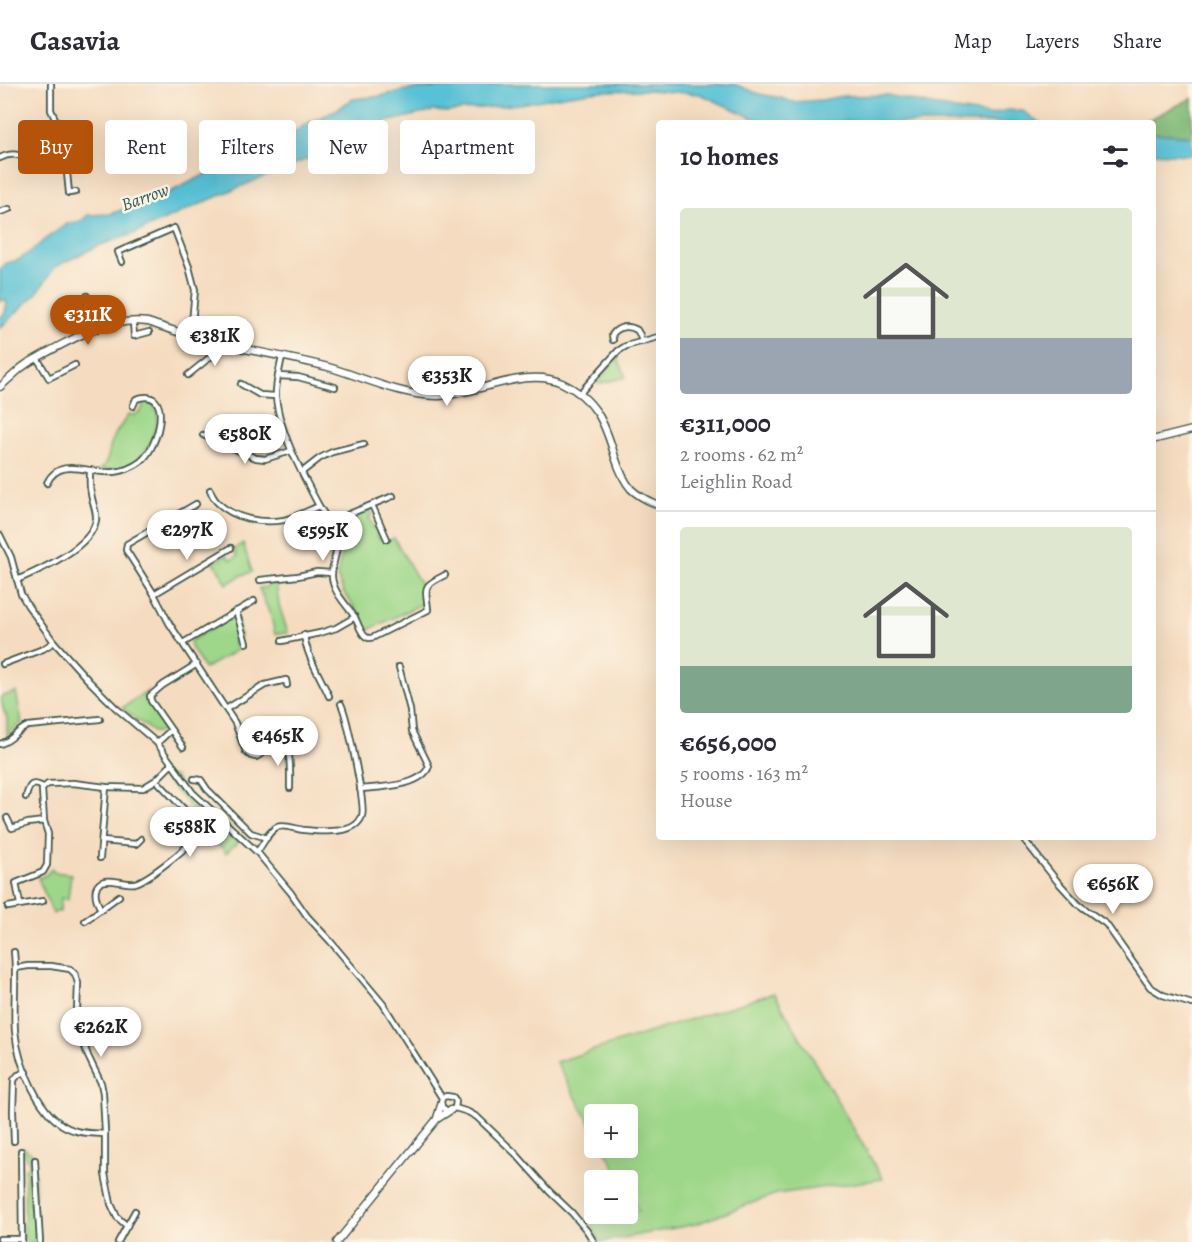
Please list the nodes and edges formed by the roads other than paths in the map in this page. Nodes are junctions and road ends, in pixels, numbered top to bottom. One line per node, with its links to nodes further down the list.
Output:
1 (51, 84): 2 (street)
2 (56, 120)
3 (18, 154): 4 (street)
4 (0, 159)
5 (66, 174): 6 (street)
6 (76, 192)
7 (9, 209): 8 (street)
8 (0, 212)
9 (123, 262): 14 (street)
10 (87, 296): 13 (street)
11 (133, 321): 12 (street); 13 (street); 14 (street)
12 (149, 332)
13 (86, 333): 20 (street)
14 (191, 335): 18 (street)
15 (656, 338): 17 (street)
16 (613, 340): 17 (street)
17 (642, 342): 27 (street)
18 (222, 344): 19 (street); 22 (street)
19 (282, 356): 23 (street); 27 (street)
20 (37, 358): 21 (street); 25 (street)
21 (75, 365)
22 (188, 375)
23 (278, 376): 26 (street); 28 (street)
24 (241, 384): 28 (street)
25 (0, 387)
26 (335, 387)
27 (580, 393): 42 (street)
28 (276, 396): 34 (street)
29 (133, 406): 35 (street)
30 (1192, 430): 32 (street)
31 (203, 435): 34 (street)
32 (1156, 439)
33 (364, 444): 36 (street)
34 (291, 451): 36 (street)
35 (90, 470): 37 (street); 50 (street)
36 (302, 471): 43 (street)
37 (47, 483)
38 (210, 490): 43 (street)
39 (393, 496): 41 (street)
40 (196, 504): 52 (street)
41 (372, 505): 44 (street); 46 (street)
42 (656, 505)
43 (319, 506): 44 (street)
44 (330, 522): 48 (street)
45 (0, 535): 50 (street)
46 (387, 539)
47 (231, 548): 52 (street)
48 (332, 573): 51 (street); 55 (street)
49 (445, 575): 55 (street)
50 (17, 580): 58 (street)
51 (260, 580)
52 (154, 594): 59 (street)
53 (254, 601): 54 (street)
54 (236, 611): 59 (street); 60 (street)
55 (355, 617): 56 (street)
56 (304, 635): 57 (street); 65 (street)
57 (282, 640)
58 (54, 642): 61 (street); 72 (street)
59 (183, 643): 62 (street)
60 (246, 643)
61 (3, 664)
62 (196, 664): 67 (street); 69 (street)
63 (399, 667): 81 (street)
64 (287, 685): 67 (street)
65 (329, 696)
66 (340, 704): 81 (street)
67 (226, 709): 71 (street)
68 (100, 719): 73 (street)
69 (171, 730): 72 (street); 74 (street)
70 (310, 730): 71 (street)
71 (285, 740): 80 (street)
72 (157, 743): 75 (street)
73 (0, 744)
74 (183, 747)
75 (172, 764): 79 (street); 83 (street)
76 (194, 779): 88 (street)
77 (159, 783): 86 (street)
78 (43, 787): 79 (street); 82 (street); 85 (street)
79 (106, 787): 90 (street)
80 (290, 788)
81 (360, 789): 88 (street)
82 (26, 797)
83 (214, 812): 86 (street); 91 (street)
84 (7, 818): 85 (street)
85 (44, 821): 95 (street)
86 (200, 826): 97 (street)
87 (141, 838): 90 (street)
88 (267, 838): 91 (street)
89 (1024, 840): 101 (street)
90 (102, 841): 92 (street)
91 (257, 852): 103 (street)
92 (100, 858)
93 (119, 896): 97 (street)
94 (44, 901): 95 (street)
95 (20, 904): 96 (street)
96 (8, 907)
97 (101, 910): 98 (street)
98 (85, 921)
99 (14, 952): 100 (street)
100 (16, 968): 102 (street); 106 (street)
101 (1192, 1004)
102 (26, 1072): 106 (street); 107 (street)
103 (442, 1102): 104 (street); 104 (street); 105 (street)
104 (452, 1109): 105 (street); 117 (street)
105 (437, 1119): 116 (street)
106 (105, 1134): 111 (street)
107 (14, 1141)
108 (21, 1151): 113 (street)
109 (35, 1160): 114 (street)
110 (135, 1211): 111 (street)
111 (127, 1226): 115 (street)
112 (0, 1239): 113 (street)
113 (21, 1240)
114 (40, 1242)
115 (118, 1242)
116 (337, 1242)
117 (594, 1242)

